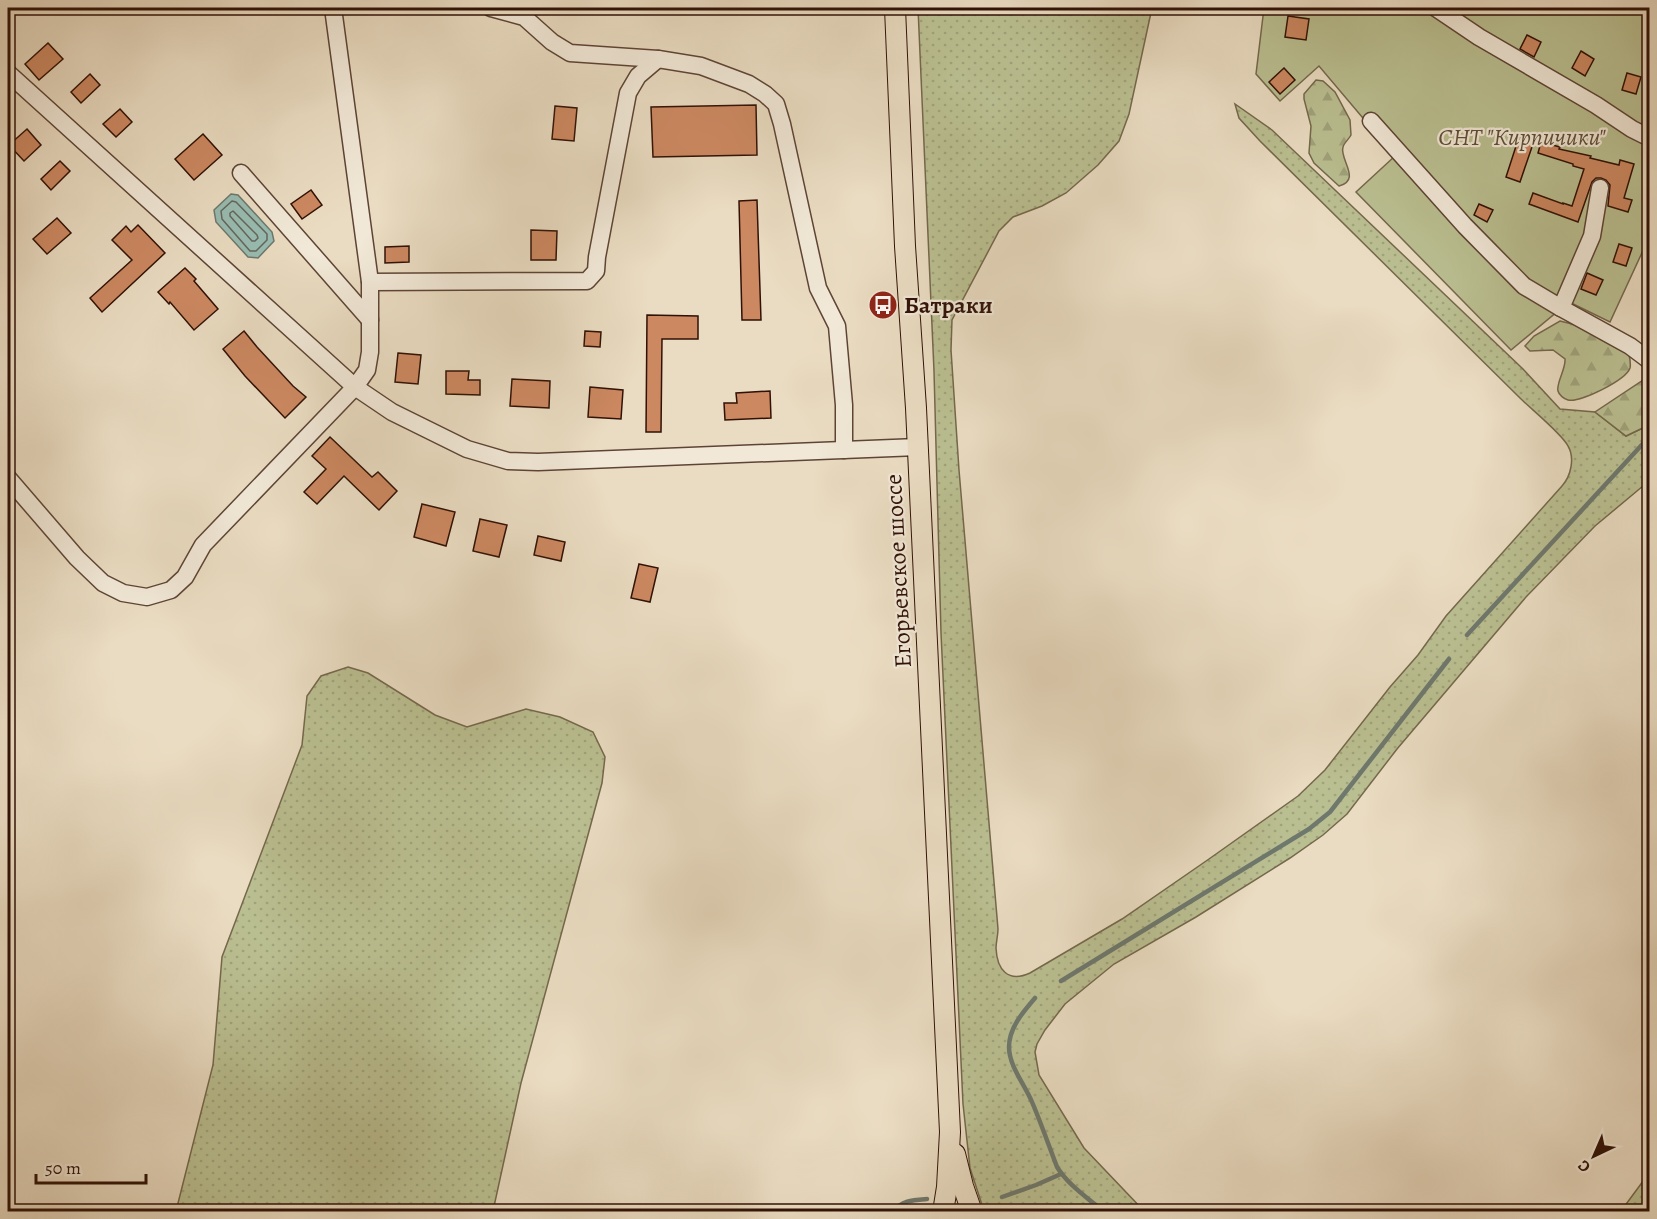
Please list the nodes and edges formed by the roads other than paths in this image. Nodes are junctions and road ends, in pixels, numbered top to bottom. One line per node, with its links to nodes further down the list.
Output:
1 (333, 8): 11 (street)
2 (491, 8): 5 (street)
3 (894, 8): 16 (main road, Егорьевское шоссе)
4 (1436, 8): 8 (street)
5 (658, 59): 11 (street); 17 (street)
6 (8, 73): 15 (street)
7 (1371, 121): 12 (street)
8 (1650, 138)
9 (241, 173): 13 (street)
10 (1600, 188): 12 (street)
11 (370, 282): 13 (street)
12 (1561, 308): 14 (street)
13 (370, 320): 15 (street)
14 (1650, 361)
15 (356, 387): 17 (street); 18 (street)
16 (918, 447): 17 (street); 19 (main road, Егорьевское шоссе)
17 (844, 450)
18 (8, 477)
19 (950, 1132): 20 (main road, Егорьевское шоссе); 21 (main road, Егорьевское шоссе)
20 (943, 1212)
21 (972, 1212)

